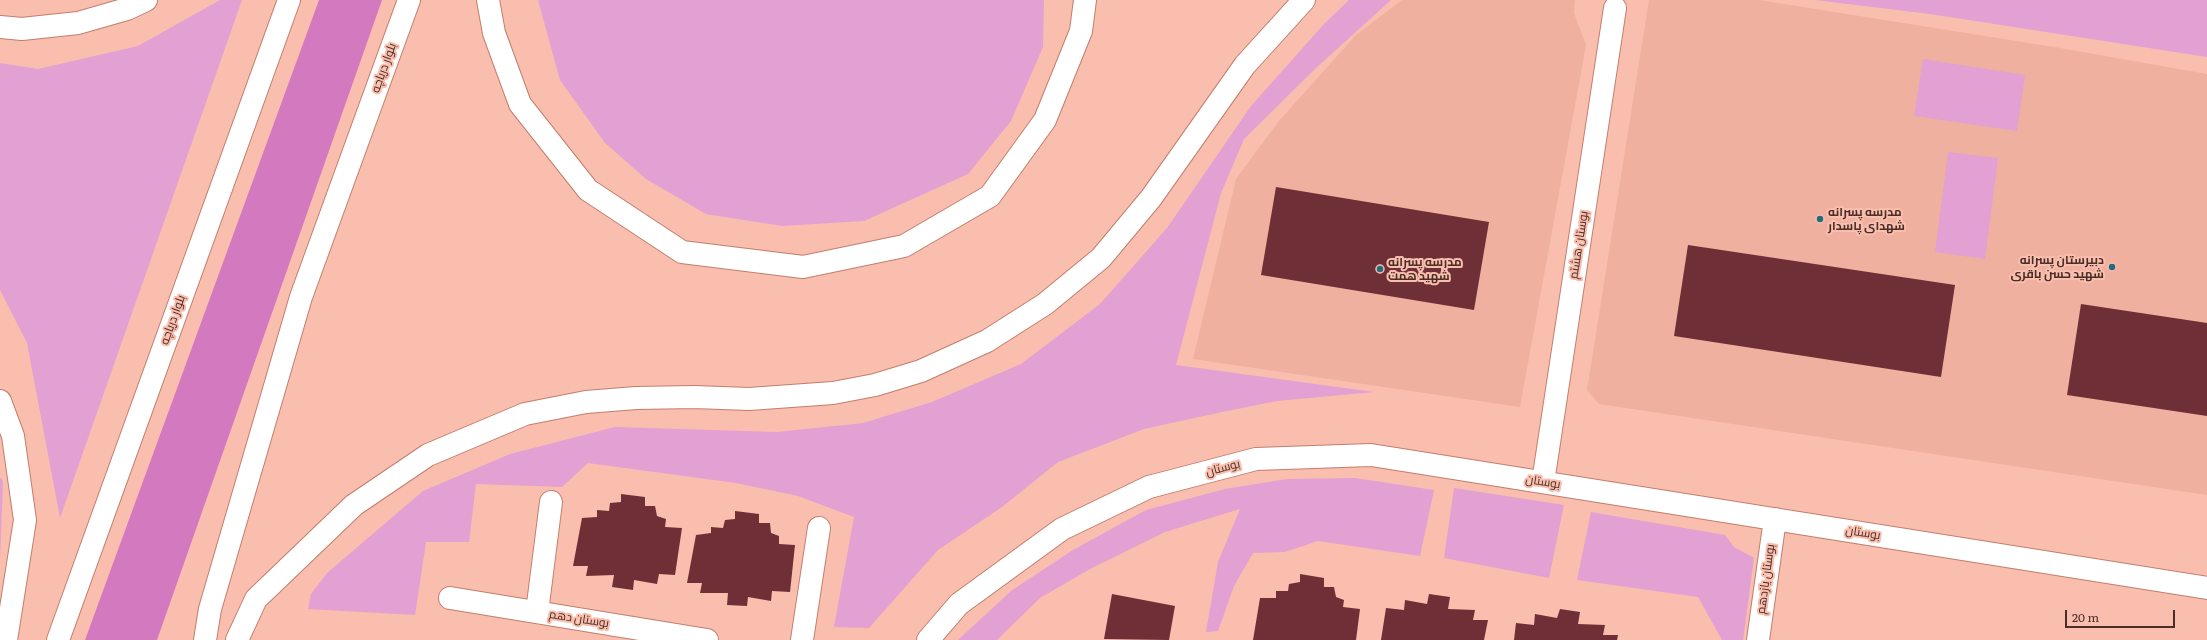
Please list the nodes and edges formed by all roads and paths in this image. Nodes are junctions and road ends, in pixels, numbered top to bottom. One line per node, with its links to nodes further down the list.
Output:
1 (146, 0): 8 (main road)
2 (289, 0): 18 (main road, بلوار دریاچه)
3 (409, 0): 19 (main road, بلوار دریاچه)
4 (488, 0): 5 (main road)
5 (1084, 0)
6 (1304, 0): 20 (main road)
7 (1615, 8): 10 (main road, بوستان هشتم)
8 (0, 27)
9 (0, 401): 17 (main road)
10 (1543, 482): 12 (main road, بوستان); 23 (main road, بوستان)
11 (551, 502): 16 (main road)
12 (1775, 519): 14 (main road, بوستان); 24 (main road, بوستان یازدهم)
13 (819, 528): 22 (main road)
14 (2207, 588)
15 (450, 598): 16 (main road, بوستان دهم)
16 (538, 612): 21 (main road, بوستان دهم)
17 (6, 640)
18 (58, 640)
19 (204, 640)
20 (237, 640)
21 (707, 640)
22 (802, 640)
23 (928, 640)
24 (1758, 640)

